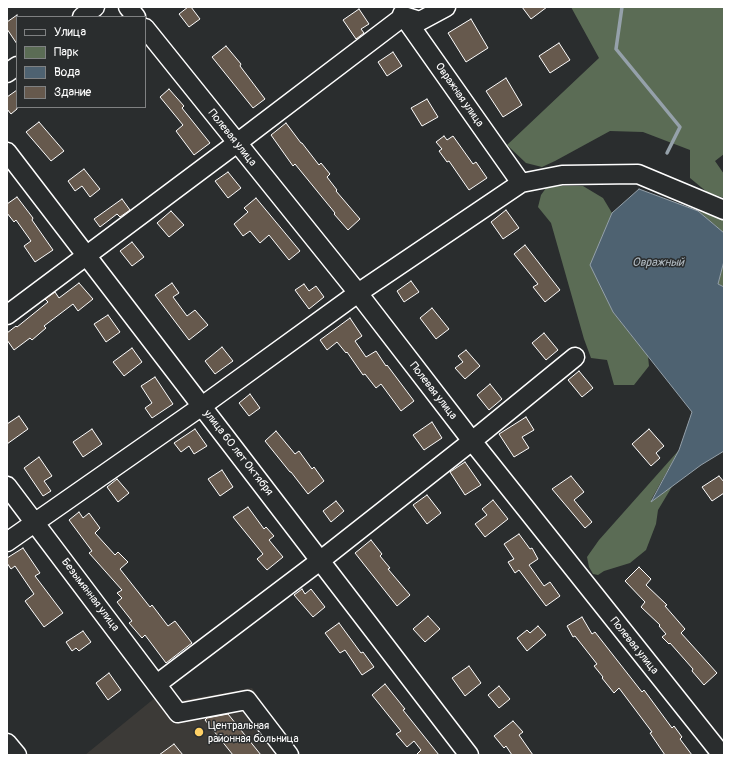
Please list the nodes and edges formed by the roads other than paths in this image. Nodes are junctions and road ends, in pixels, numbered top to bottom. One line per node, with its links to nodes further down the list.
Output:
1 (95, 7): 5 (street)
2 (128, 7): 6 (street)
3 (446, 7): 4 (street)
4 (400, 12): 10 (street); 12 (street, Овражная улица)
5 (83, 16)
6 (135, 16)
7 (146, 29): 10 (street, Полевая улица)
8 (16, 67): 9 (street)
9 (7, 73)
10 (236, 144): 14 (street); 15 (street, Полевая улица)
11 (7, 152): 14 (street, улица 60 лет Октября)
12 (521, 183): 13 (street); 15 (street)
13 (724, 210)
14 (86, 256): 16 (street); 18 (street, улица 60 лет Октября)
15 (358, 293): 18 (street); 19 (street, Полевая улица)
16 (7, 315)
17 (575, 357): 19 (street)
18 (202, 406): 21 (street); 23 (street, улица 60 лет Октября)
19 (472, 441): 23 (street); 29 (street, Полевая улица)
20 (7, 486): 21 (street, Безымянная улица)
21 (35, 523): 22 (street); 24 (street, Безымянная улица)
22 (7, 542)
23 (321, 560): 24 (street); 28 (street, улица 60 лет Октября)
24 (157, 684): 27 (street, Безымянная улица)
25 (7, 743): 26 (street)
26 (17, 755)
27 (289, 755)
28 (469, 755)
29 (722, 755)

